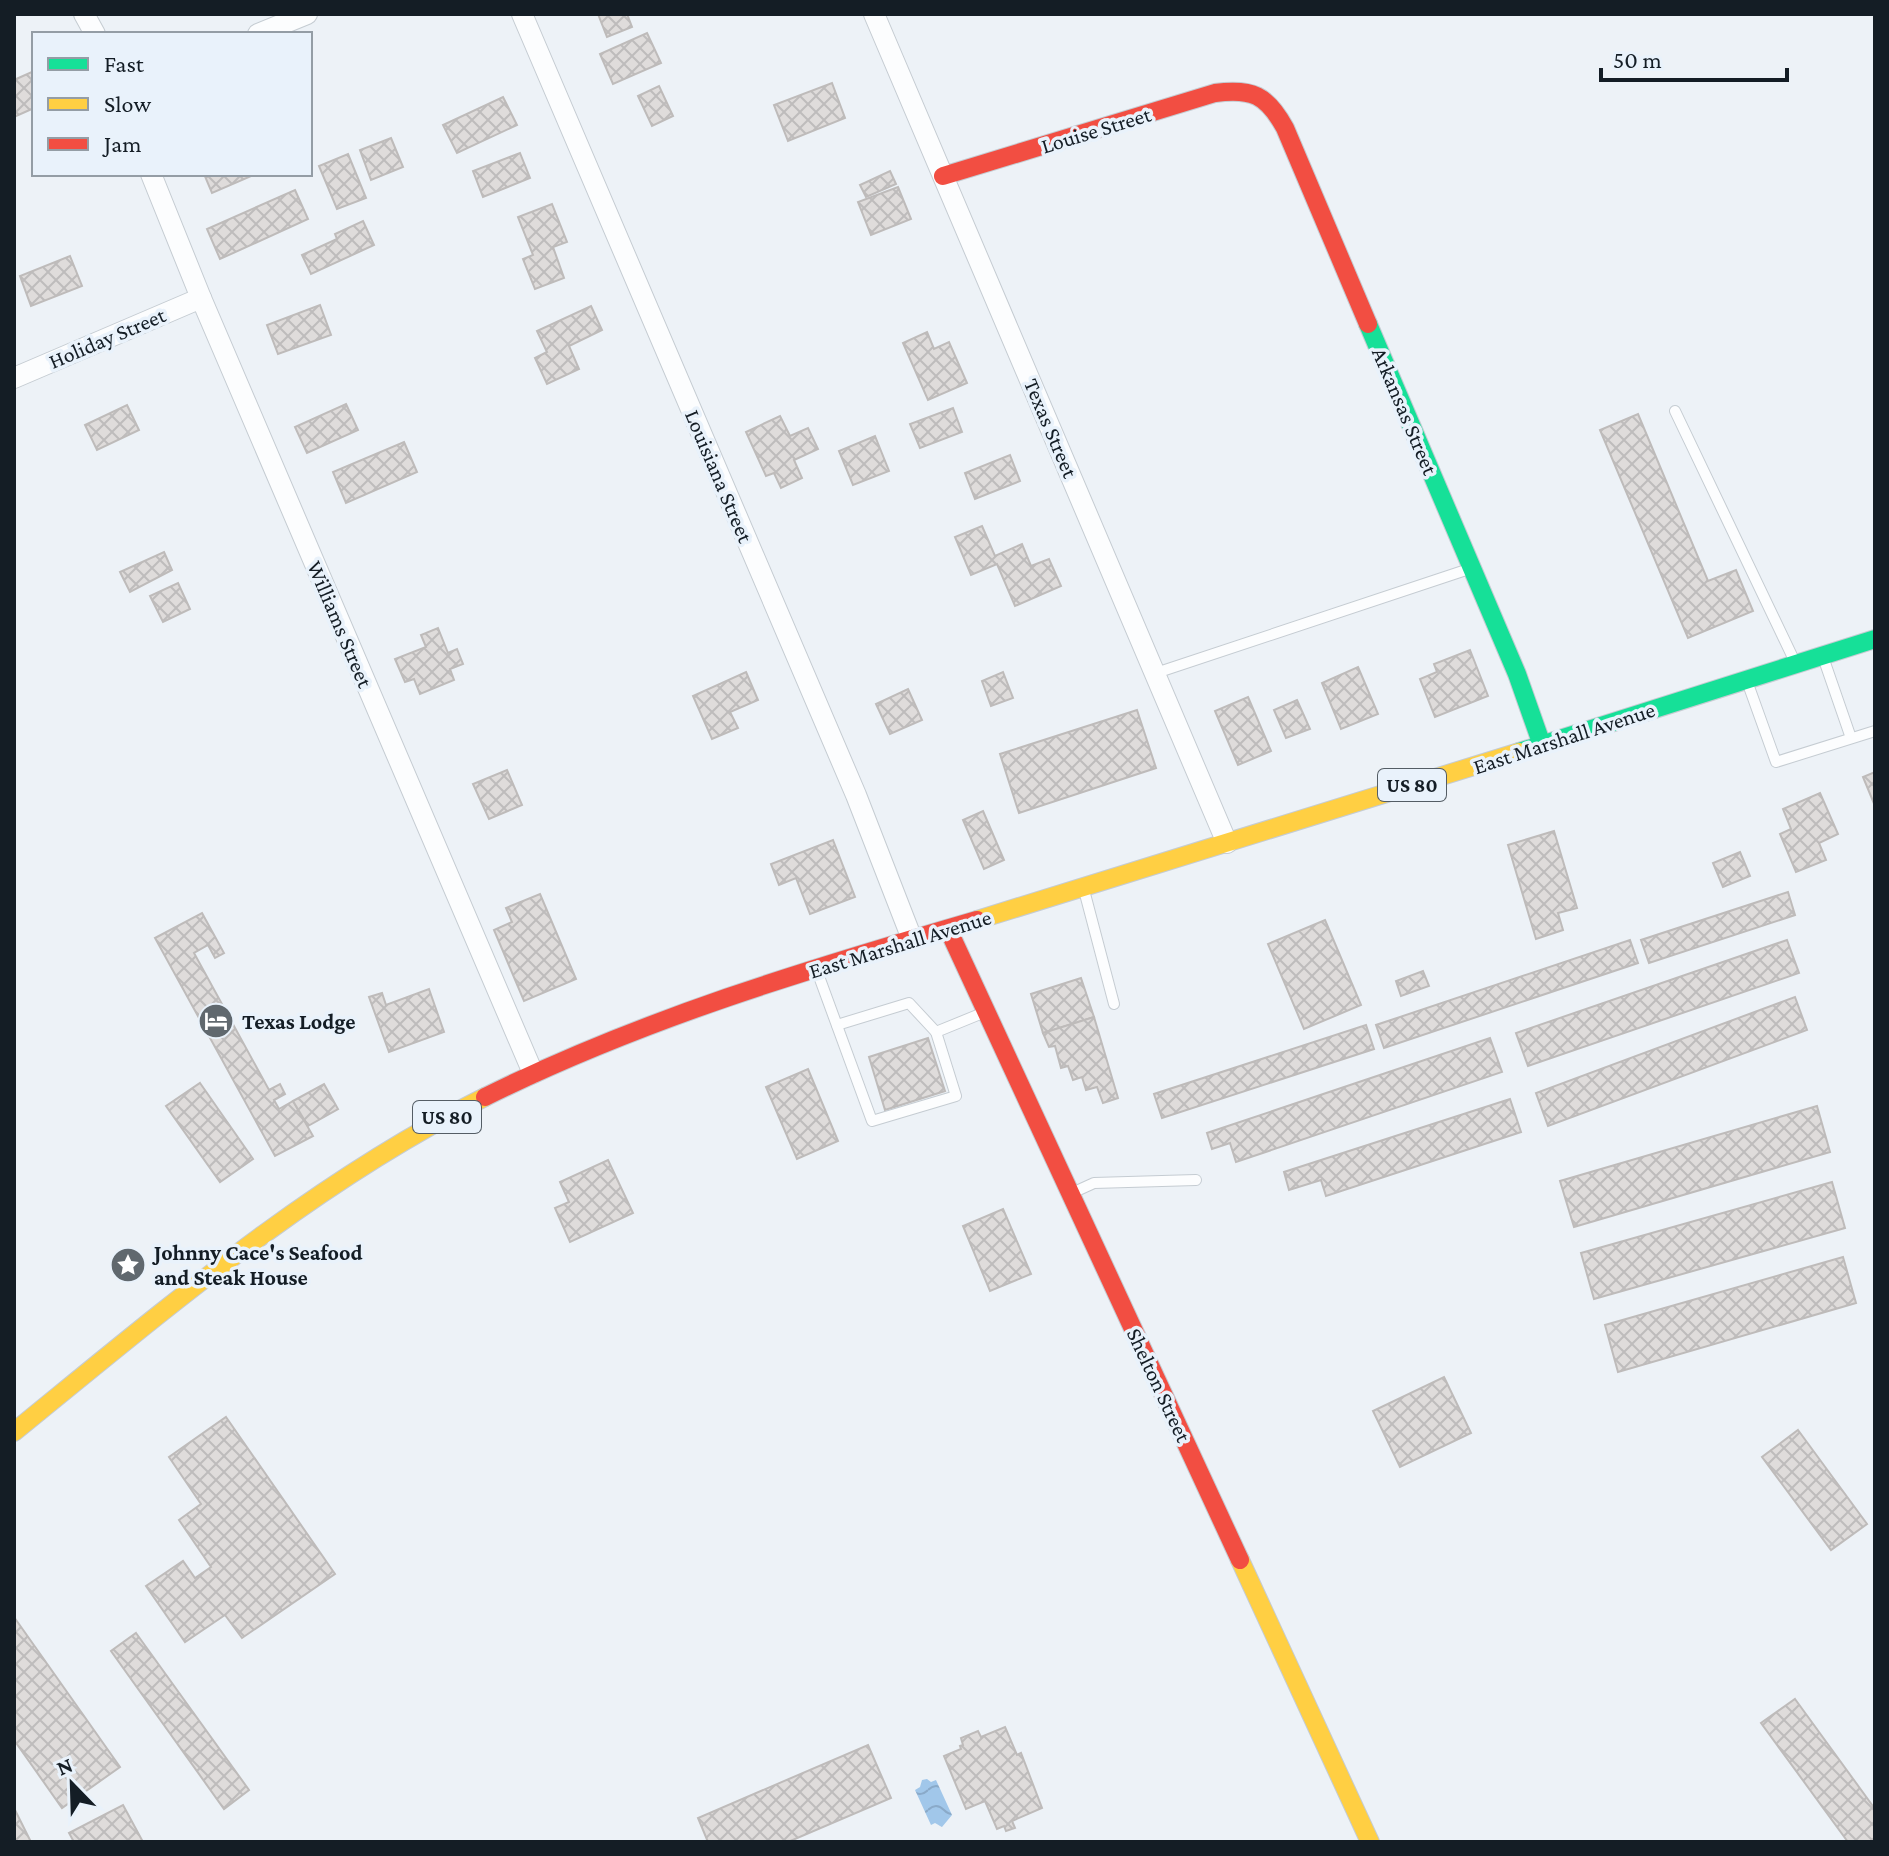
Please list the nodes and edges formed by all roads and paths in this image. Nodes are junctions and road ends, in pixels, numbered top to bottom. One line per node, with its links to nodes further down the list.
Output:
1 (84, 14): 5 (street)
2 (307, 14): 6 (street)
3 (522, 14): 25 (street, Louisiana Street)
4 (874, 14): 9 (street, Texas Street)
5 (94, 32)
6 (263, 32)
7 (1249, 91): 9 (main road, Louise Street); 13 (main road, Arkansas Street)
8 (152, 176): 10 (street, Williams Street)
9 (943, 176): 17 (street, Texas Street)
10 (201, 298): 11 (street, Holiday Street); 31 (street, Williams Street)
11 (14, 378)
12 (1675, 411): 16 (lane)
13 (1471, 568): 17 (lane); 21 (main road, Arkansas Street)
14 (1875, 639): 15 (main road, East Marshall Avenue / US 80)
15 (1823, 655): 16 (main road, East Marshall Avenue / US 80); 20 (lane)
16 (1796, 664): 18 (main road, East Marshall Avenue / US 80)
17 (1156, 673): 22 (street, Texas Street)
18 (1747, 680): 20 (lane); 21 (main road, East Marshall Avenue / US 80)
19 (1875, 731): 20 (lane)
20 (1851, 738)
21 (1542, 745): 22 (main road, East Marshall Avenue / US 80)
22 (1227, 843): 23 (main road, East Marshall Avenue / US 80)
23 (1083, 888): 24 (main road, East Marshall Avenue / US 80); 27 (lane)
24 (948, 929): 25 (main road, East Marshall Avenue / US 80); 28 (main road, Shelton Street)
25 (912, 939): 26 (main road, East Marshall Avenue / US 80)
26 (817, 969): 29 (lane); 31 (main road, East Marshall Avenue / US 80)
27 (1114, 1004)
28 (986, 1011): 30 (lane); 33 (main road, Shelton Street)
29 (837, 1025): 30 (lane); 30 (lane)
30 (936, 1032)
31 (533, 1073): 34 (main road, East Marshall Avenue / US 80)
32 (1196, 1180): 33 (lane)
33 (1071, 1193): 35 (main road, Shelton Street)
34 (14, 1432)
35 (1370, 1842)

